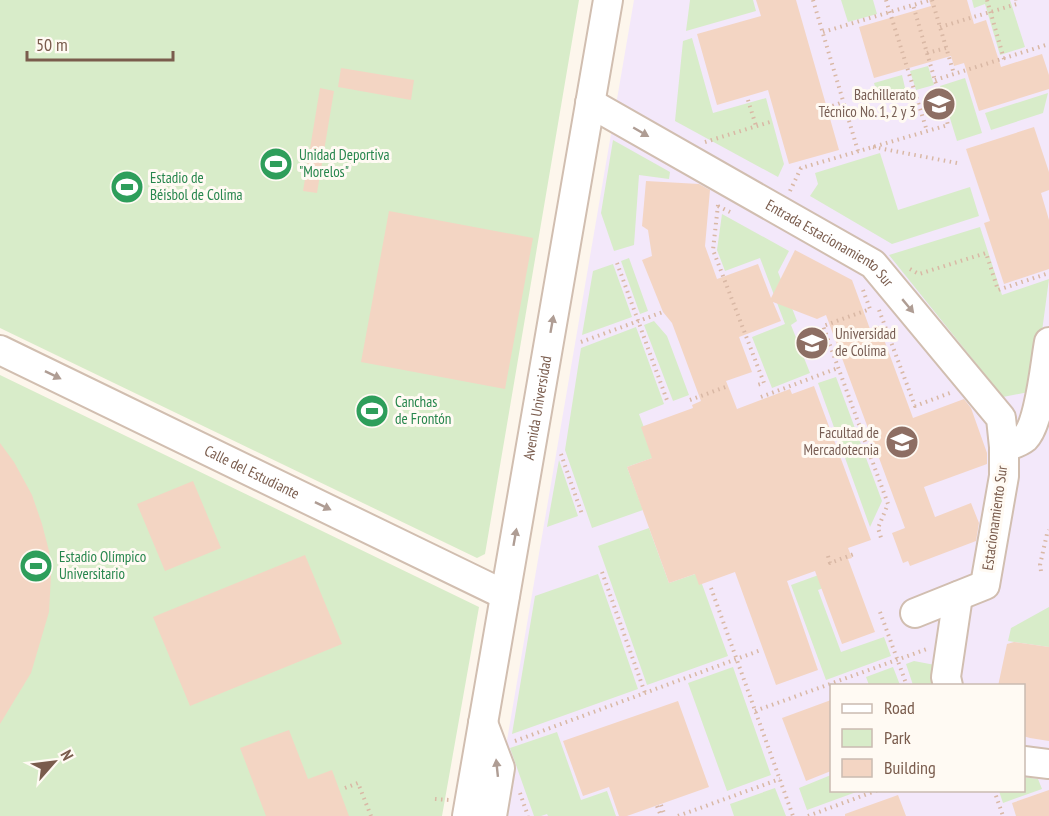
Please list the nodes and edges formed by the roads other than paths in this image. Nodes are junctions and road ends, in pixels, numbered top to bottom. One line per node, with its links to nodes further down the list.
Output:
1 (608, 0): 3 (street, Avenida Universidad)
2 (619, 0): 3 (street)
3 (597, 61): 4 (street, Avenida Universidad)
4 (590, 103): 8 (street, Entrada Estacionamiento Sur, one-way to 8); 10 (street, Avenida Universidad, one-way to 4)
5 (1049, 342): 7 (street)
6 (0, 350): 10 (street, Calle del Estudiante, one-way to 10)
7 (1039, 400): 8 (street); 9 (street)
8 (1001, 418): 9 (street)
9 (1004, 447): 11 (street, Estacionamiento Sur)
10 (505, 595): 14 (street, Avenida Universidad)
11 (958, 596): 12 (street, Estacionamiento Sur); 13 (street)
12 (915, 614)
13 (948, 684)
14 (483, 723): 17 (street, Avenida Universidad); 18 (street, one-way to 14)
15 (1025, 760): 16 (street)
16 (1049, 764)
17 (458, 808)
18 (492, 816)

